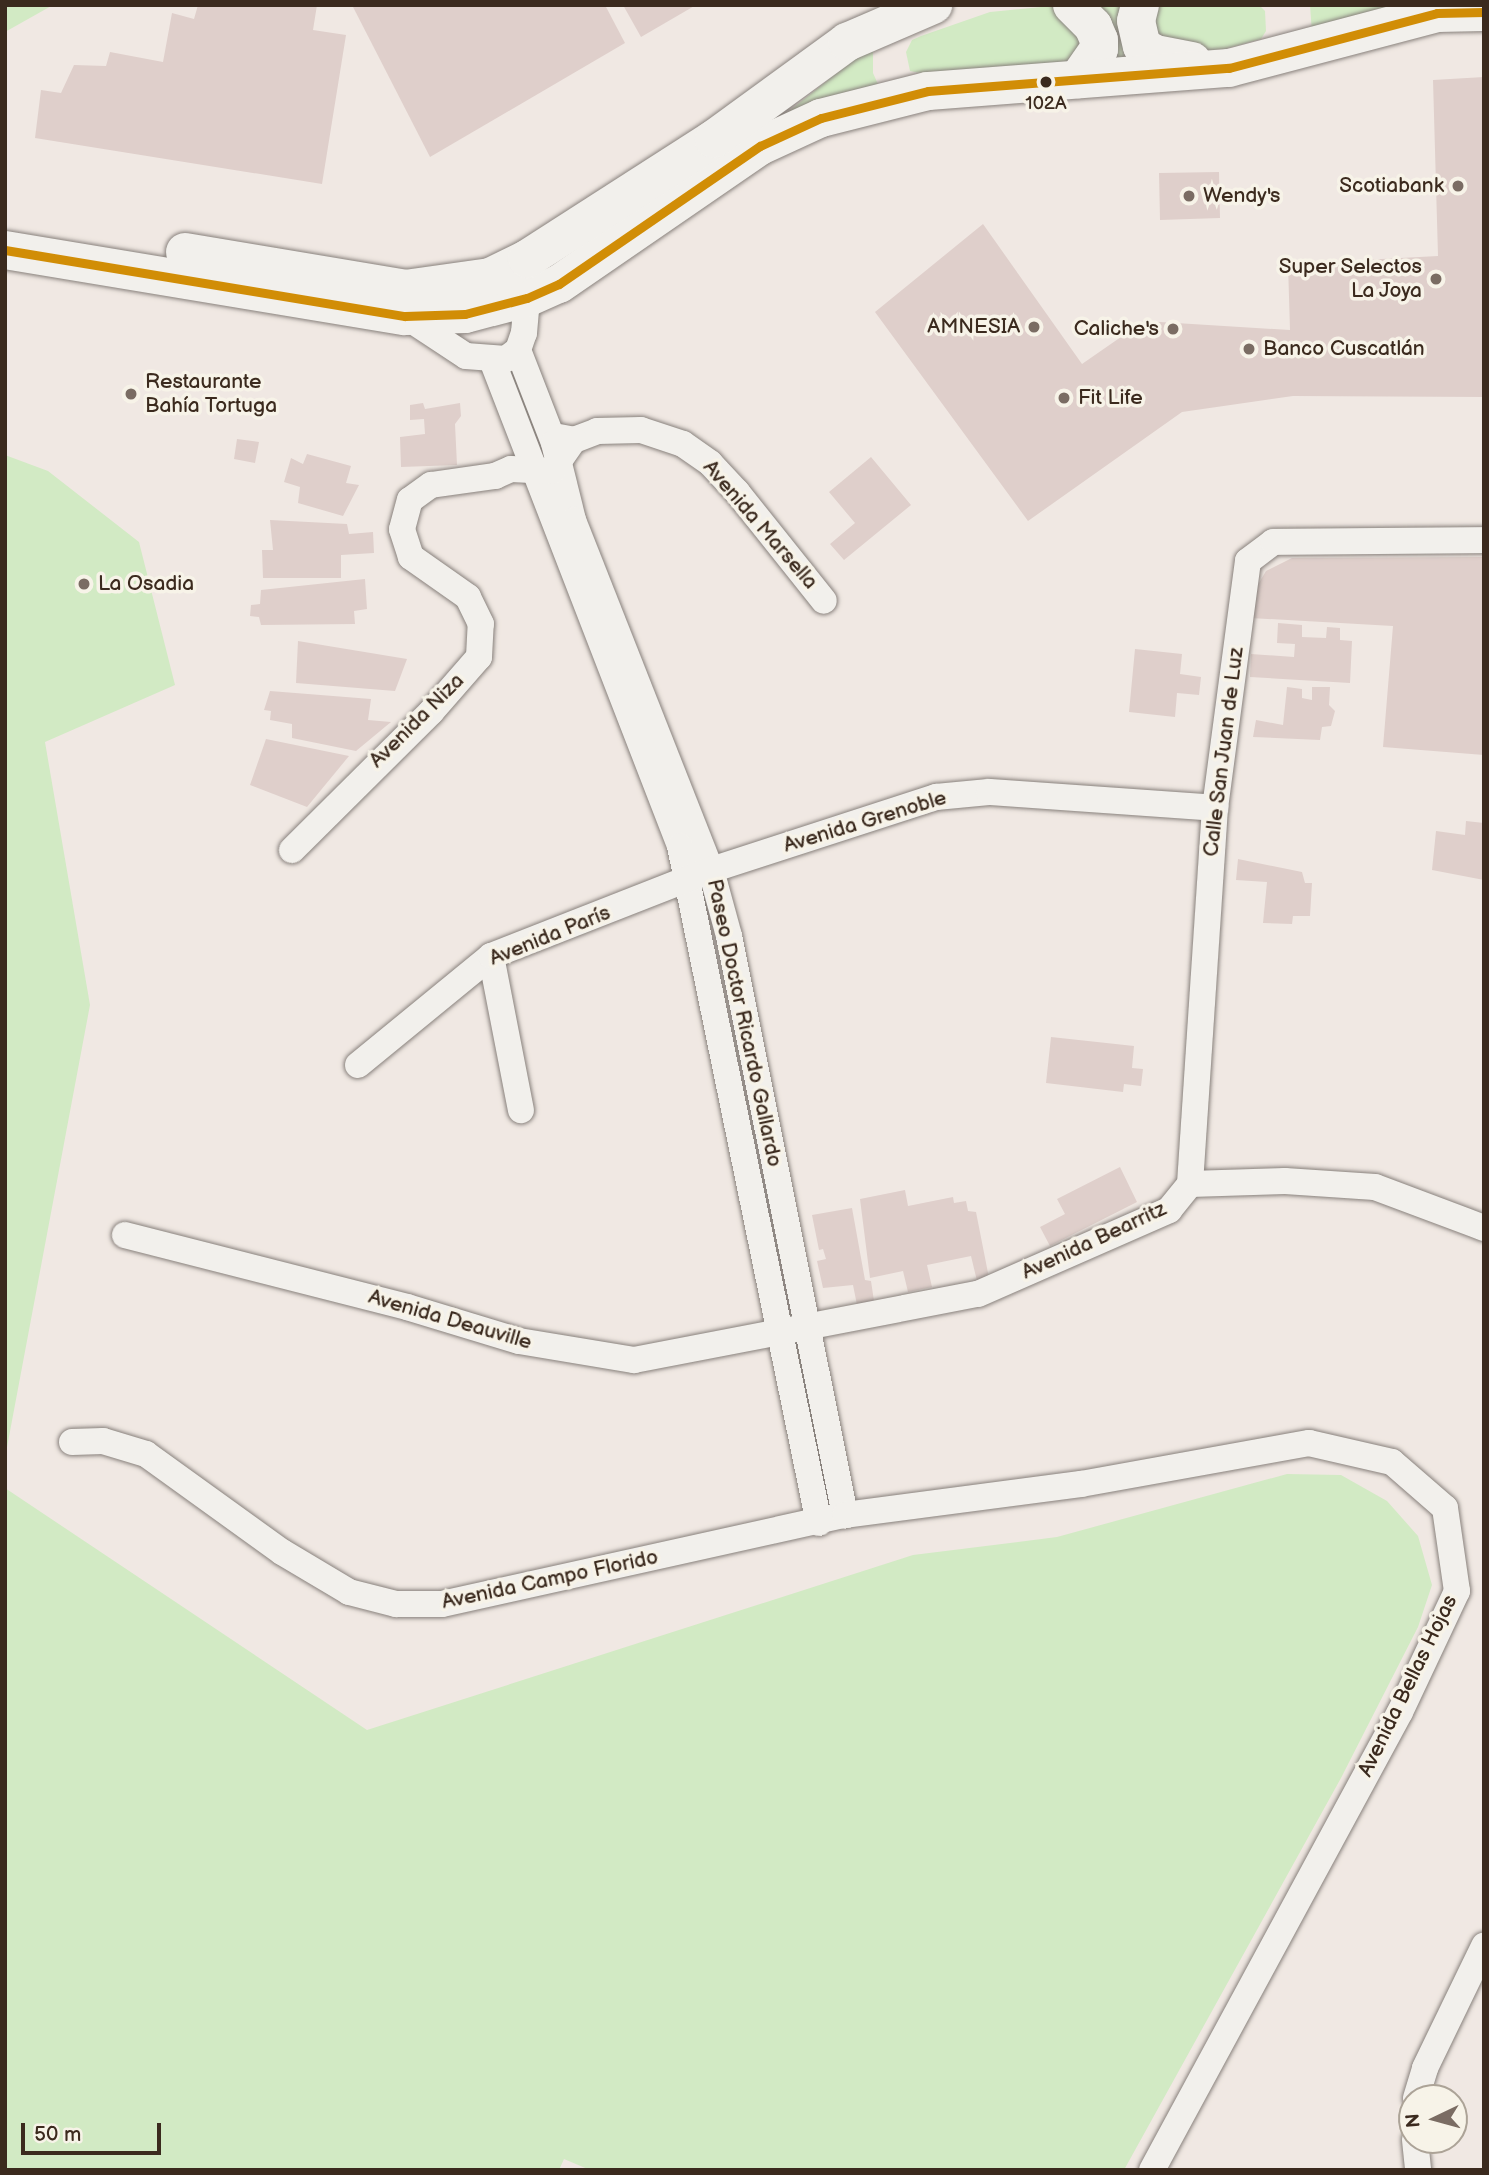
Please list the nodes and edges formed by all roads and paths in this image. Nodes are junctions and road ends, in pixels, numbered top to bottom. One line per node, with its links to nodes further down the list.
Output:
1 (933, 5): 7 (highway)
2 (1072, 5): 6 (highway)
3 (1140, 5): 5 (highway)
4 (1484, 12): 5 (highway)
5 (1226, 68): 6 (highway)
6 (1078, 79): 9 (highway)
7 (5, 227)
8 (5, 250): 10 (highway)
9 (527, 298): 10 (highway); 11 (street)
10 (405, 316): 12 (street)
11 (517, 350): 12 (street); 13 (street)
12 (492, 360): 14 (street, Paseo Doctor Ricardo Gallardo)
13 (563, 438): 14 (street); 14 (street, Avenida Niza); 16 (street, Avenida Marsella)
14 (533, 463): 18 (street, Avenida Niza); 19 (street, Paseo Doctor Ricardo Gallardo)
15 (1484, 540): 17 (street, Calle San Juan de Luz)
16 (824, 601)
17 (1214, 808): 19 (street, Avenida Grenoble); 23 (street, Calle San Juan de Luz)
18 (292, 850)
19 (700, 875): 20 (street, Avenida París); 26 (street, Paseo Doctor Ricardo Gallardo); 27 (street, Paseo Doctor Ricardo Gallardo)
20 (491, 956): 21 (street, Avenida París); 22 (street)
21 (358, 1065)
22 (522, 1110)
23 (1190, 1184): 24 (street); 26 (street, Avenida Bearritz)
24 (1484, 1228)
25 (125, 1235): 27 (street, Avenida Deauville)
26 (806, 1327): 27 (street, Avenida Bearritz); 29 (street, Paseo Doctor Ricardo Gallardo)
27 (778, 1332): 30 (street, Paseo Doctor Ricardo Gallardo)
28 (72, 1442): 30 (street, Avenida Campo Florido)
29 (845, 1515): 30 (street, Avenida Bellas Hojas); 33 (street, Avenida Bellas Hojas)
30 (819, 1523)
31 (1484, 1945): 32 (street)
32 (1420, 2084)
33 (1152, 2170)

